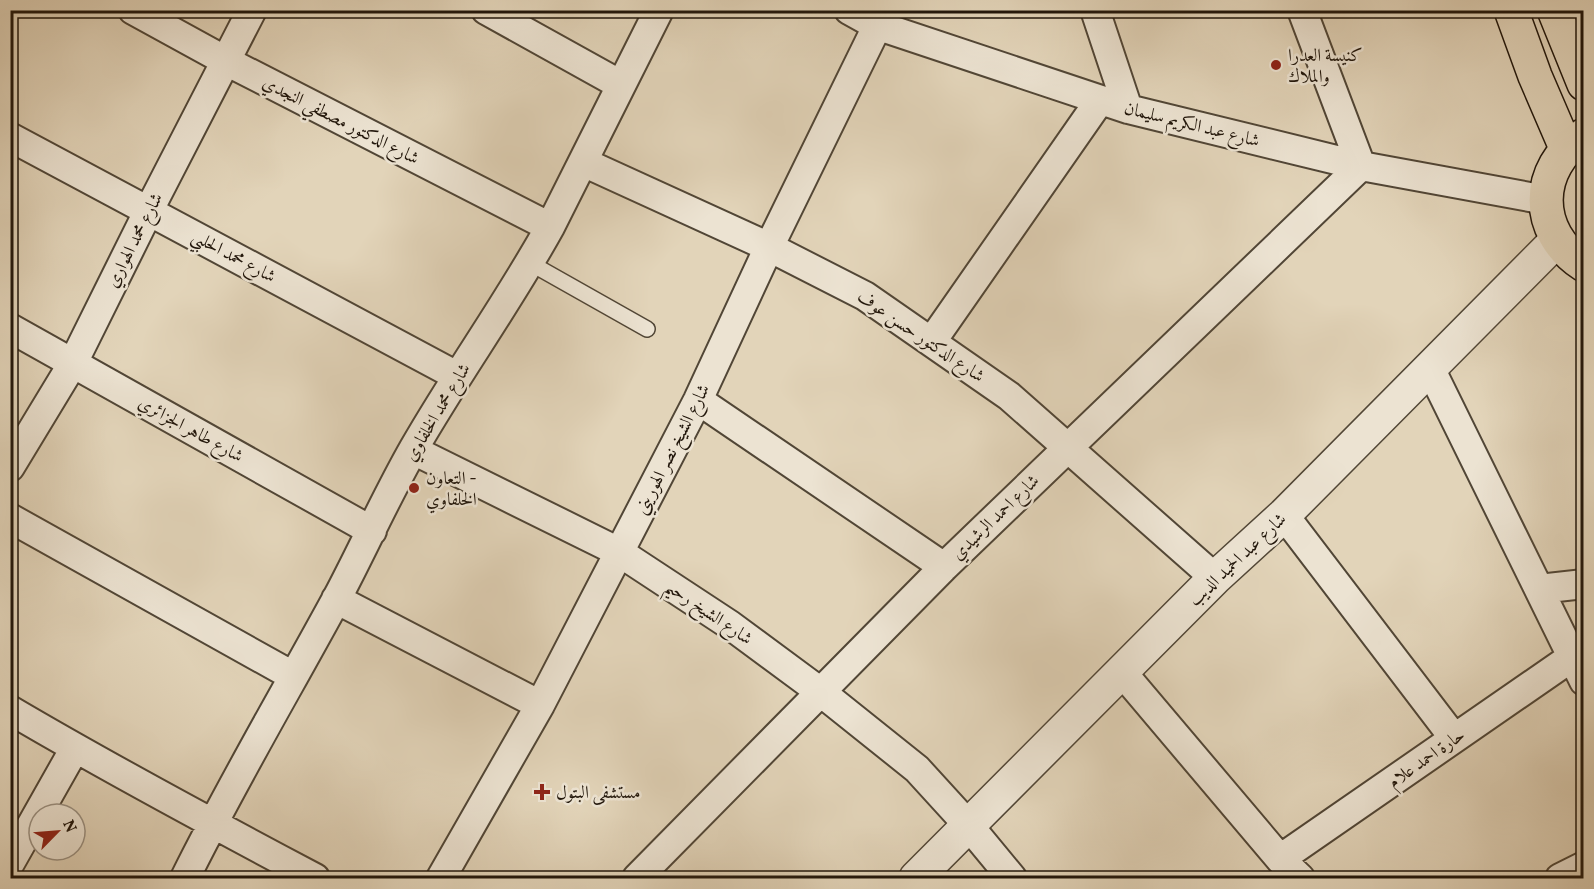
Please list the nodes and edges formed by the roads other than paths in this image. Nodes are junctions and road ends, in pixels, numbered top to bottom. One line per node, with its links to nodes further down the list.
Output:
1 (133, 10): 11 (street, شارع الدكتور مصطفي النجدي)
2 (252, 10): 11 (street, شارع محمد الهواري)
3 (486, 10): 13 (street)
4 (659, 10): 13 (street, شارع محمد الخلفاوي)
5 (849, 10): 10 (street, شارع عبد الكريم سليمان)
6 (1095, 10): 15 (street)
7 (1302, 10): 19 (street)
8 (1511, 10): 17 (main road)
9 (1554, 10): 12 (main road)
10 (881, 18): 14 (street, شارع عبد الكريم سليمان); 24 (street, شارع الشيخ نصر الهوريني)
11 (226, 61): 21 (street, شارع محمد الهواري); 22 (street, شارع الدكتور مصطفي النجدي)
12 (1584, 84)
13 (621, 85): 18 (street, شارع محمد الخلفاوي)
14 (1100, 100): 15 (street, شارع عبد الكريم سليمان); 29 (street)
15 (1128, 109): 19 (street, شارع عبد الكريم سليمان)
16 (10, 137): 21 (street, شارع محمد الحلبي)
17 (1575, 141): 20 (main road)
18 (583, 162): 22 (street, شارع محمد الخلفاوي); 24 (street, شارع الدكتور حسن عوف)
19 (1361, 166): 20 (street, شارع عبد الكريم سليمان); 34 (street, شارع احمد الرشيدي)
20 (1546, 200): 23 (main road)
21 (149, 210): 30 (street, شارع محمد الهواري); 32 (street, شارع محمد الحلبي)
22 (550, 228): 25 (street, شارع محمد الخلفاوي)
23 (1557, 240): 26 (main road); 31 (street, شارع عبد الحميد الديب)
24 (769, 247): 29 (street, شارع الدكتور حسن عوف); 33 (street, شارع الشيخ نصر الهوريني)
25 (530, 263): 28 (lane); 32 (street, شارع محمد الخلفاوي)
26 (1584, 265)
27 (10, 328): 30 (street, شارع طاهر الجزائري)
28 (647, 329)
29 (932, 341): 34 (street, شارع الدكتور حسن عوف)
30 (73, 363): 36 (street, شارع محمد الهواري); 39 (street, شارع طاهر الجزائري)
31 (1430, 368): 37 (street, شارع عبد الحميد الديب); 44 (street)
32 (457, 376): 35 (street, شارع محمد الخلفاوي)
33 (698, 399): 40 (street, شارع الشيخ نصر الهوريني); 41 (street)
34 (1068, 447): 41 (street, شارع احمد الرشيدي); 42 (street, شارع الدكتور حسن عوف)
35 (413, 450): 39 (street, شارع محمد الخلفاوي); 40 (street, شارع الشيخ رحيم)
36 (10, 467)
37 (1284, 515): 42 (street, شارع عبد الحميد الديب); 52 (street)
38 (10, 518): 48 (street)
39 (372, 531): 45 (street, شارع محمد الخلفاوي)
40 (619, 552): 49 (street, شارع الشيخ رحيم); 50 (street, شارع الشيخ نصر الهوريني)
41 (944, 567): 49 (street, شارع احمد الرشيدي)
42 (1215, 578): 47 (street, شارع عبد الحميد الديب)
43 (1584, 584): 44 (street)
44 (1539, 589): 46 (street)
45 (336, 599): 48 (street, شارع محمد الخلفاوي); 50 (street)
46 (1578, 669): 52 (street, حارة احمد علام)
47 (1121, 671): 55 (street, شارع عبد الحميد الديب); 56 (street)
48 (293, 676): 54 (street, شارع محمد الخلفاوي)
49 (822, 693): 55 (street, شارع الشيخ رحيم); 62 (street, شارع احمد الرشيدي)
50 (540, 705): 61 (street, شارع الشيخ نصر الهوريني)
51 (10, 710): 53 (street)
52 (1454, 738): 56 (street, حارة احمد علام)
53 (75, 748): 54 (street); 57 (street)
54 (212, 824): 59 (street, شارع محمد الخلفاوي); 60 (street)
55 (969, 826): 63 (street, شارع عبد الحميد الديب); 64 (street, شارع الشيخ رحيم)
56 (1280, 859): 65 (street)
57 (10, 863)
58 (1584, 866): 66 (street)
59 (185, 879)
60 (315, 879)
61 (441, 879)
62 (637, 879)
63 (916, 879)
64 (1012, 879)
65 (1300, 879)
66 (1560, 879)

